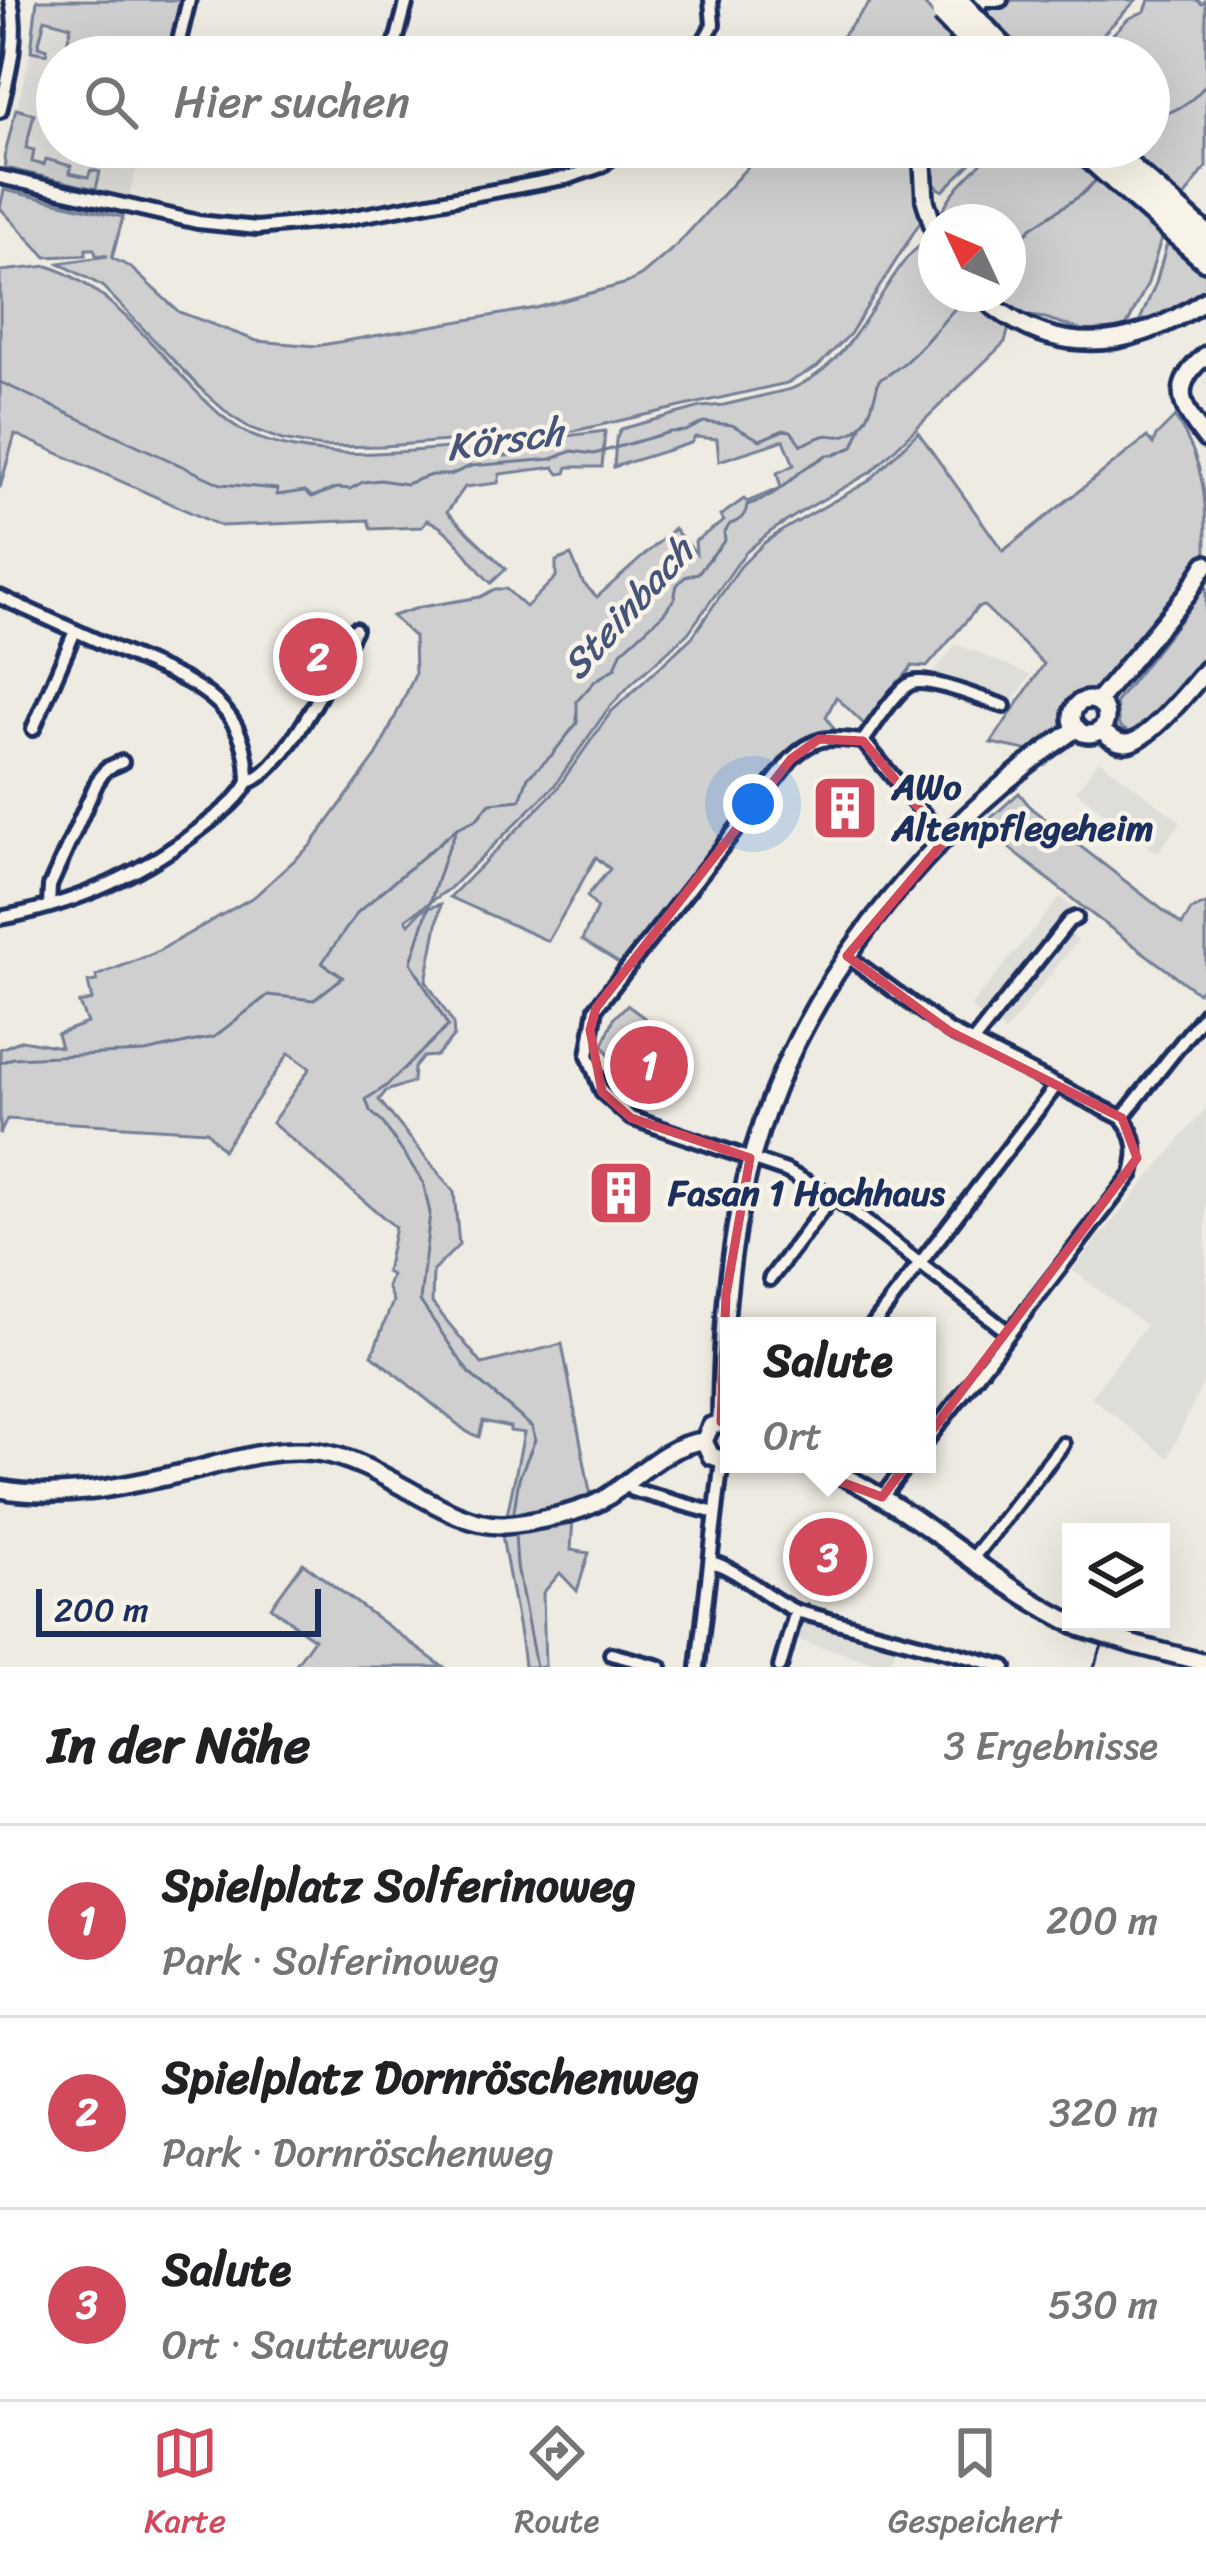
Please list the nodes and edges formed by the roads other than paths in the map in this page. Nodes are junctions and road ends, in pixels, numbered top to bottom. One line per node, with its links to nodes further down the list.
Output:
1 (11, 0): 14 (street)
2 (189, 0): 8 (street)
3 (407, 0): 9 (street)
4 (982, 0): 5 (street); 11 (street)
5 (1000, 0)
6 (946, 3): 12 (highway, bridge); 13 (highway, bridge)
7 (713, 5): 10 (street)
8 (180, 36)
9 (398, 36)
10 (710, 36)
11 (963, 36)
12 (970, 36)
13 (986, 36)
14 (0, 111)
15 (595, 168): 19 (street)
16 (924, 168): 20 (street)
17 (1103, 168): 22 (highway)
18 (1130, 168): 21 (highway)
19 (0, 177)
20 (927, 204)
21 (1206, 236)
22 (1206, 260)
23 (1206, 301): 24 (street)
24 (1000, 312)
25 (1206, 355): 26 (street)
26 (1206, 440)
27 (1206, 564): 32 (street)
28 (0, 597): 30 (street)
29 (355, 629): 39 (street)
30 (75, 631): 35 (street); 39 (street)
31 (1206, 670): 36 (street)
32 (1097, 702): 34 (street); 36 (street)
33 (1004, 706): 37 (street)
34 (1077, 728): 36 (street); 40 (street)
35 (33, 729)
36 (1101, 730)
37 (863, 741): 40 (street); 49 (street)
38 (122, 762): 41 (street)
39 (248, 782): 41 (street)
40 (945, 840): 44 (street)
41 (49, 907): 42 (street)
42 (0, 917)
43 (1076, 918): 46 (street)
44 (847, 956): 46 (street); 49 (street)
45 (1206, 1012): 48 (street)
46 (972, 1043): 47 (street)
47 (1056, 1086): 48 (street); 51 (street)
48 (1122, 1118): 55 (street)
49 (752, 1159): 50 (street); 53 (street)
50 (833, 1196): 51 (street); 52 (street)
51 (919, 1265): 54 (street); 55 (street)
52 (770, 1279)
53 (727, 1317)
54 (879, 1317)
55 (1010, 1333): 57 (street)
56 (720, 1425): 58 (street)
57 (936, 1428)
58 (704, 1441): 60 (street); 64 (street)
59 (1064, 1444): 68 (street)
60 (720, 1458)
61 (722, 1473): 67 (street)
62 (835, 1473): 66 (street)
63 (901, 1473): 66 (street)
64 (0, 1489)
65 (632, 1490): 67 (street)
66 (882, 1497): 68 (street)
67 (715, 1514): 69 (street)
68 (972, 1559): 72 (street, bridge)
69 (711, 1562): 70 (street); 74 (street)
70 (796, 1611): 75 (street); 76 (street)
71 (610, 1654): 73 (street)
72 (1200, 1664)
73 (660, 1667)
74 (698, 1667)
75 (780, 1667)
76 (1005, 1667)

